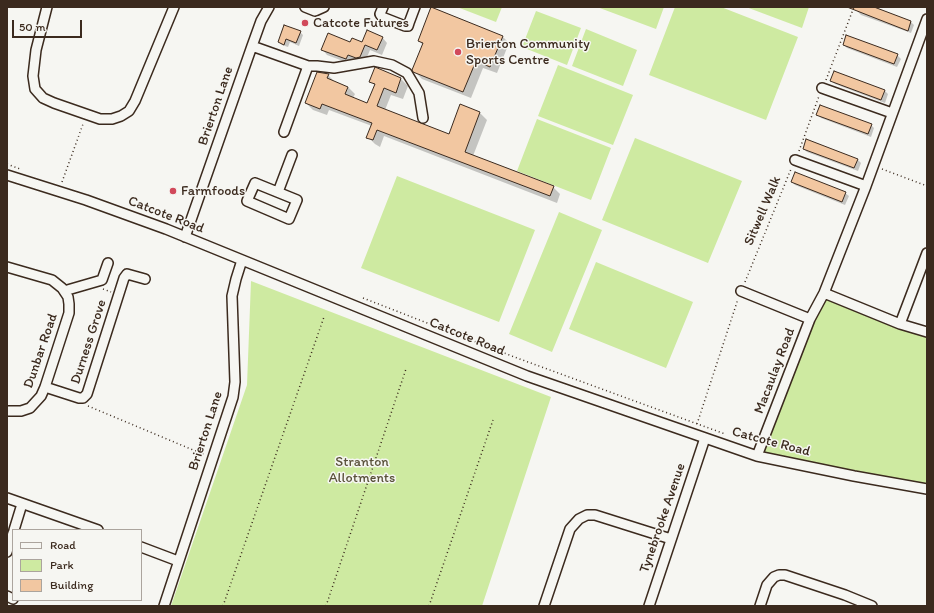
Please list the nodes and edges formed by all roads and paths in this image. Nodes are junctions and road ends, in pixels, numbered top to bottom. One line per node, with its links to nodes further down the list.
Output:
1 (47, 7): 14 (street)
2 (174, 7): 14 (street)
3 (269, 7): 10 (street, Brierton Lane)
4 (304, 7): 5 (street)
5 (324, 7)
6 (383, 7): 7 (street)
7 (416, 7)
8 (854, 7): 12 (path, Sitwell Walk)
9 (927, 19): 13 (street, Macaulay Road)
10 (252, 46): 11 (street); 27 (street, Brierton Lane)
11 (308, 66): 15 (street); 16 (street)
12 (822, 88): 13 (street); 18 (path, Sitwell Walk)
13 (892, 113): 20 (street, Macaulay Road)
14 (87, 114): 25 (path)
15 (423, 118)
16 (284, 132)
17 (292, 155): 26 (street)
18 (795, 160): 23 (street); 34 (path, Sitwell Walk)
19 (7, 164): 21 (path)
20 (873, 166): 23 (street, Macaulay Road); 24 (path)
21 (21, 169)
22 (7, 175): 25 (street, Catcote Road)
23 (866, 186): 35 (street, Macaulay Road)
24 (927, 186)
25 (59, 191): 27 (street, Catcote Road)
26 (278, 192): 26 (street)
27 (185, 237): 29 (street, Catcote Road)
28 (927, 254): 39 (street)
29 (242, 260): 48 (street, Catcote Road); 50 (street, Brierton Lane)
30 (108, 262): 33 (street)
31 (7, 267): 33 (street)
32 (145, 279): 43 (street, Durness Grove)
33 (64, 291): 42 (street, Dunbar Road)
34 (741, 291): 38 (street, Macaulay Road); 46 (path, Sitwell Walk)
35 (824, 293): 38 (street, Macaulay Road); 39 (street)
36 (358, 296): 46 (path)
37 (324, 317): 62 (path)
38 (810, 318): 49 (street, Macaulay Road)
39 (900, 324): 40 (street)
40 (927, 332)
41 (406, 370): 63 (path)
42 (45, 387): 43 (street, Durness Grove); 44 (street, Dunbar Road)
43 (79, 398): 50 (path)
44 (7, 411)
45 (493, 420): 64 (path)
46 (698, 424): 47 (path)
47 (726, 434)
48 (705, 438): 49 (street, Catcote Road); 57 (street, Tynebrooke Avenue)
49 (757, 456): 51 (street, Catcote Road)
50 (213, 458): 60 (street, Brierton Lane)
51 (927, 488)
52 (7, 498): 53 (street)
53 (22, 504): 54 (street); 55 (street)
54 (14, 529)
55 (95, 529)
56 (12, 536): 59 (street)
57 (671, 539): 65 (street); 66 (street, Tynebrooke Avenue)
58 (142, 547): 60 (street)
59 (7, 552)
60 (178, 561): 61 (street, Brierton Lane)
61 (164, 606)
62 (223, 606)
63 (326, 606)
64 (429, 606)
65 (544, 606)
66 (649, 606)
67 (760, 606): 68 (street)
68 (872, 606)

